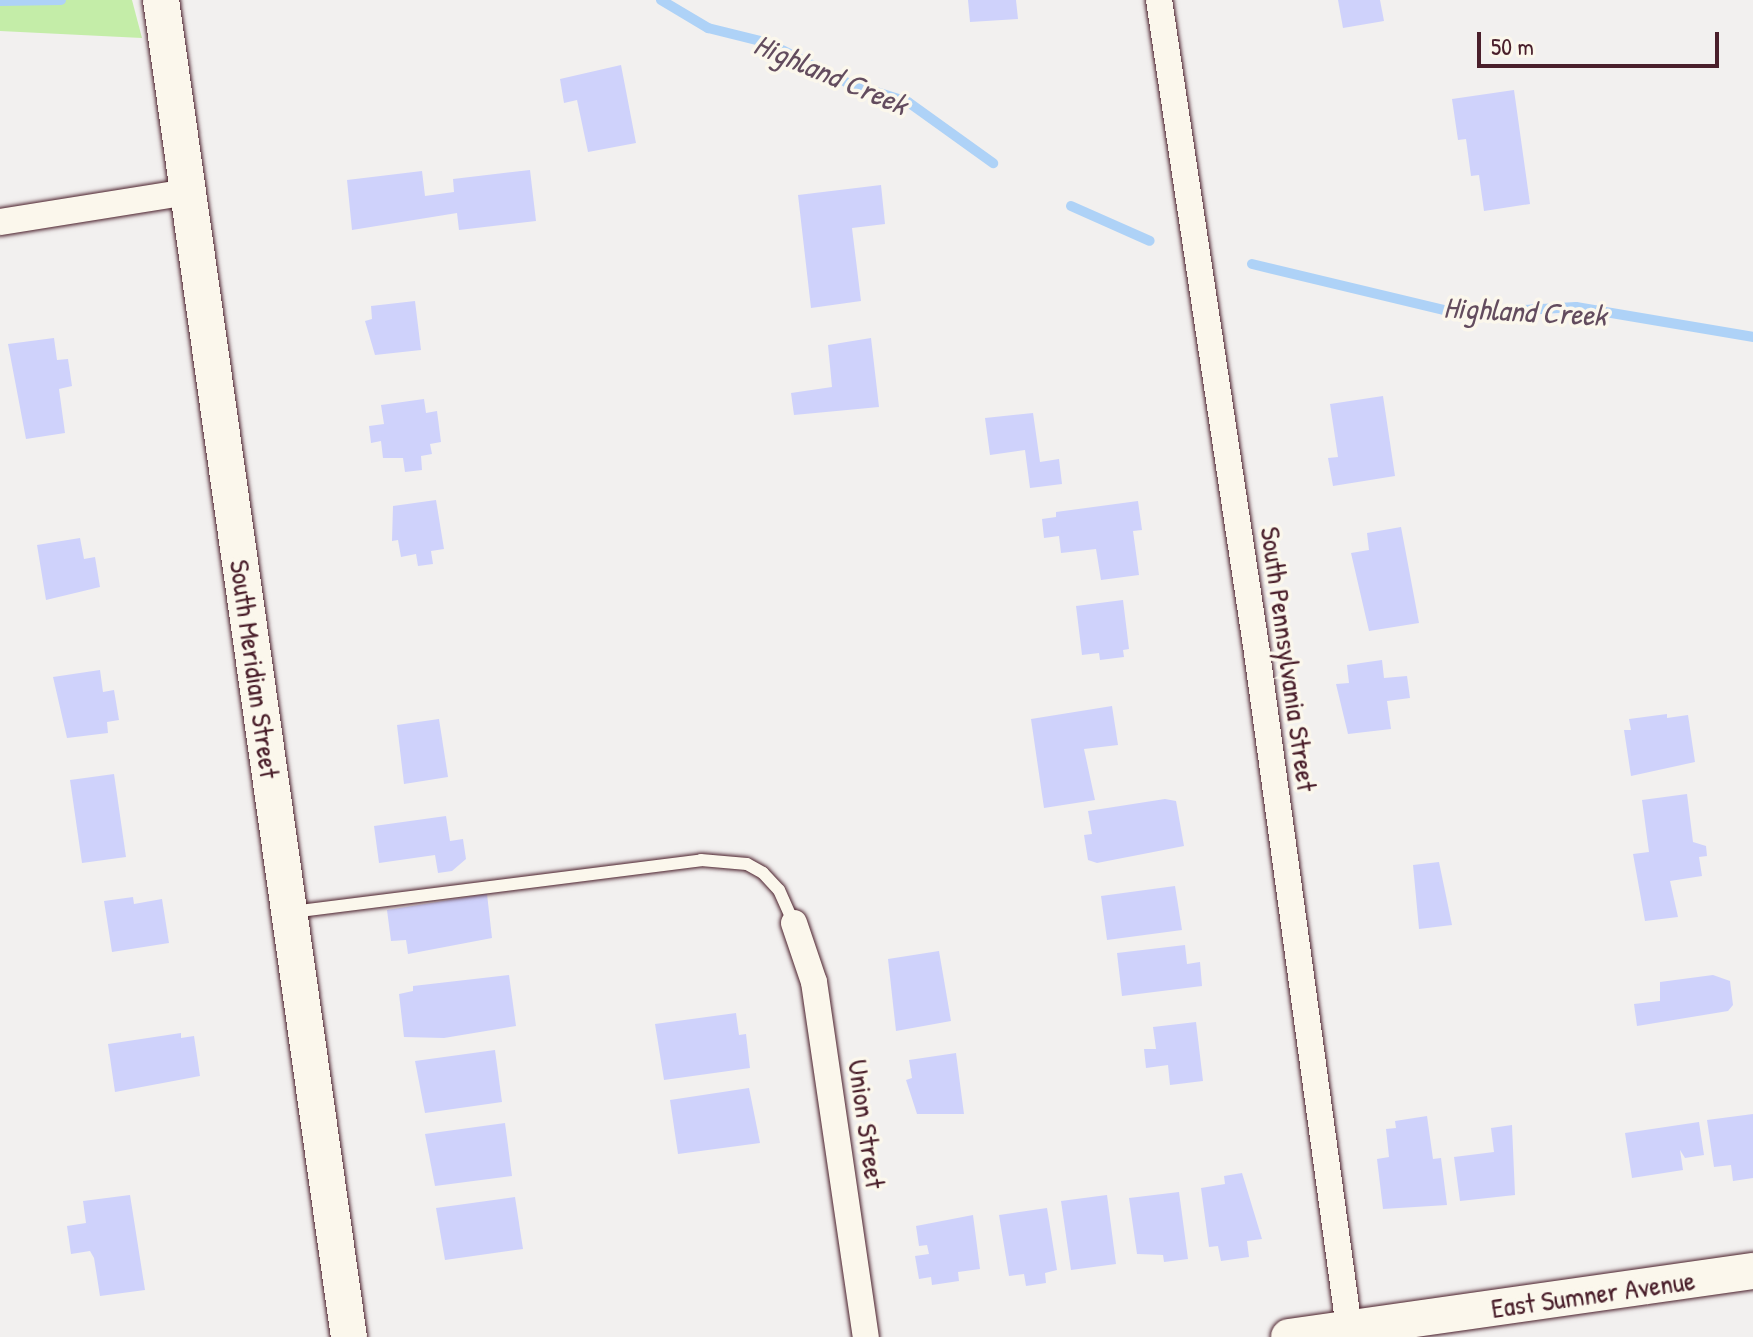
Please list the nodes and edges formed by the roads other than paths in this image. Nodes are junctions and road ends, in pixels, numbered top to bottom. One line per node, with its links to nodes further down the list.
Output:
1 (161, 0): 3 (main road, South Meridian Street)
2 (1159, 0): 8 (street, South Pennsylvania Street)
3 (187, 192): 4 (street); 5 (main road, South Meridian Street)
4 (0, 222)
5 (289, 913): 6 (lane); 9 (main road, South Meridian Street)
6 (794, 923): 10 (street, Union Street)
7 (1753, 1271): 8 (main road, East Sumner Avenue)
8 (1365, 1331): 11 (main road, East Sumner Avenue)
9 (349, 1337)
10 (866, 1337)
11 (1289, 1337)

